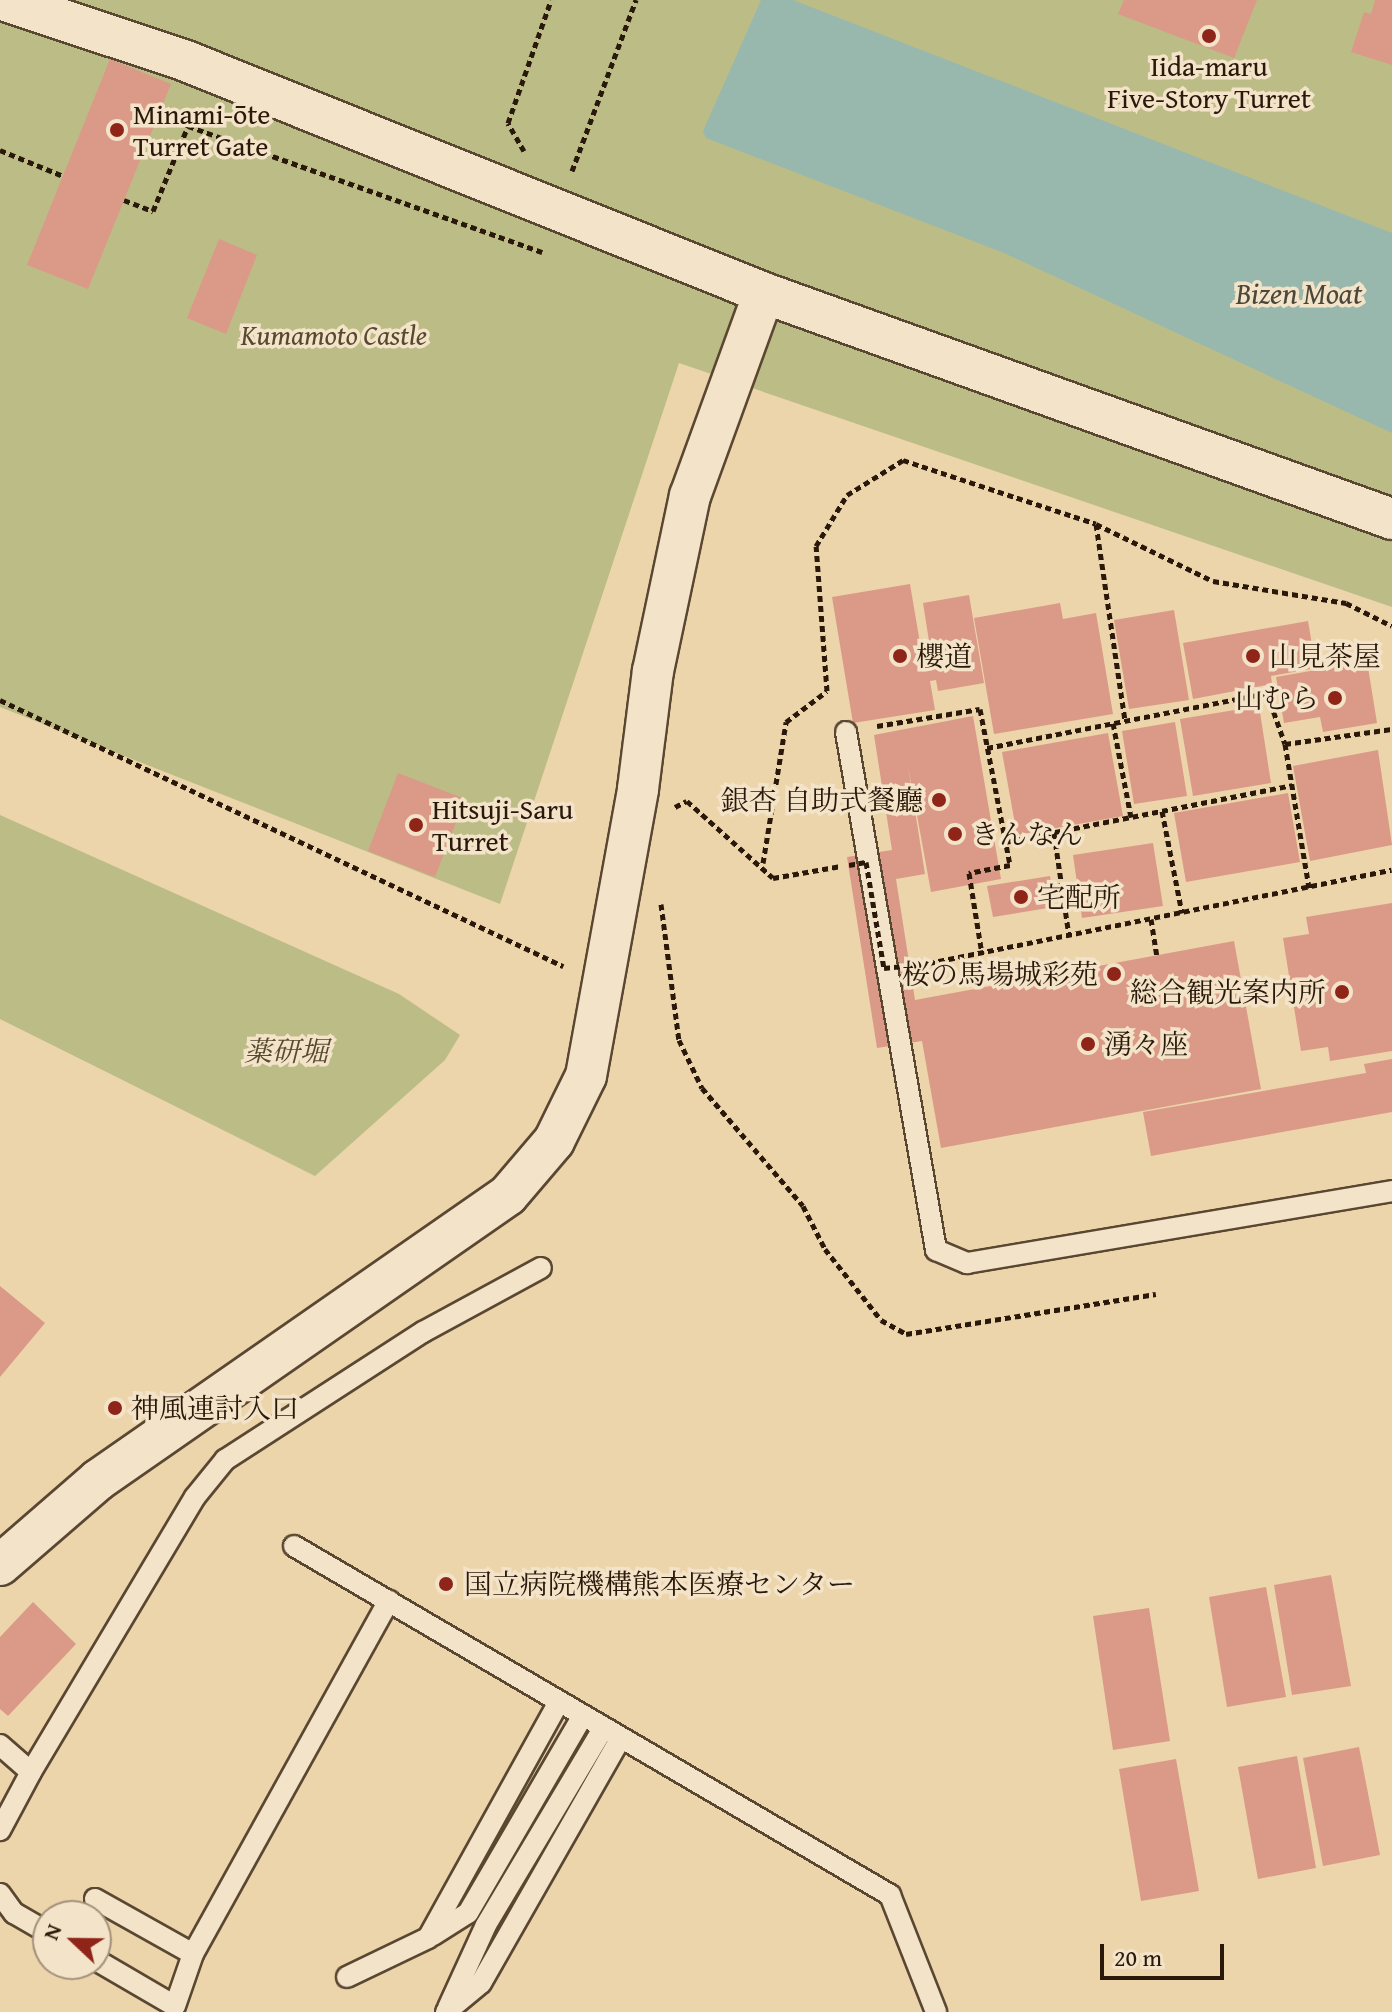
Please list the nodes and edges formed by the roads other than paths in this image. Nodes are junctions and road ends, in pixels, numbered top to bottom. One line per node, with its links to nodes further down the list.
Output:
1 (3, 0): 2 (street)
2 (764, 293): 3 (street); 8 (street)
3 (1392, 519)
4 (846, 732): 5 (lane)
5 (1392, 1191)
6 (541, 1268): 14 (lane)
7 (294, 1546): 9 (lane)
8 (0, 1565)
9 (389, 1601): 10 (lane); 20 (lane)
10 (558, 1703): 11 (lane); 19 (lane)
11 (582, 1717): 12 (lane); 19 (lane)
12 (611, 1734): 24 (lane); 25 (lane)
13 (0, 1745): 14 (lane)
14 (31, 1772): 15 (lane)
15 (0, 1830)
16 (0, 1894): 18 (lane)
17 (95, 1899): 20 (lane)
18 (32, 1924)
19 (428, 1938): 22 (lane)
20 (193, 1954): 23 (lane)
21 (112, 1970): 23 (lane)
22 (347, 1977)
23 (175, 2009)
24 (446, 2012)
25 (936, 2012)

